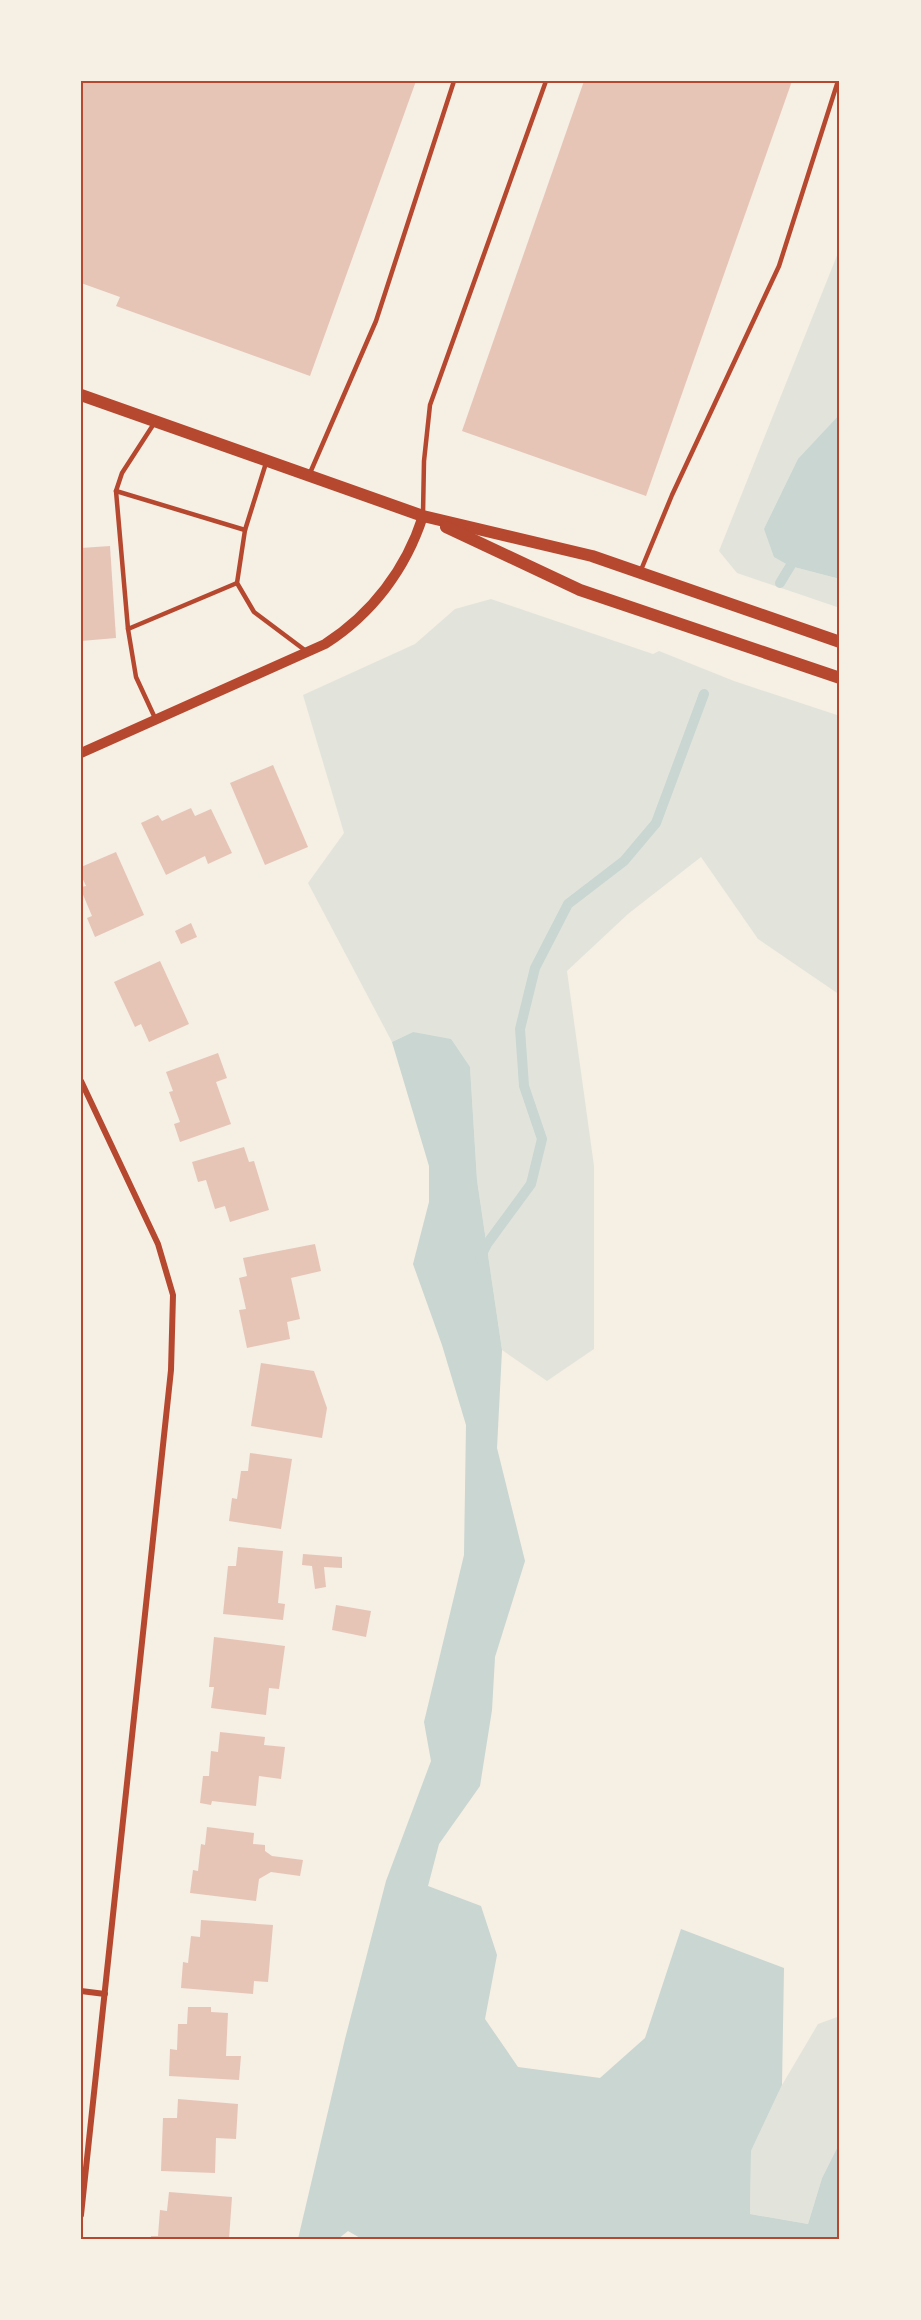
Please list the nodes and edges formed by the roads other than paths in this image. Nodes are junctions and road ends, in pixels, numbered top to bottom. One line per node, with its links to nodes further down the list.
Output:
1 (454, 81): 7 (lane)
2 (546, 81): 9 (lane)
3 (838, 81): 11 (lane)
4 (81, 395): 5 (main road)
5 (155, 422): 6 (main road); 8 (lane)
6 (267, 461): 7 (main road); 10 (lane)
7 (309, 476): 9 (main road)
8 (116, 491): 10 (lane); 13 (lane)
9 (423, 516): 11 (main road); 15 (street); 16 (main road)
10 (245, 530): 12 (lane)
11 (640, 573): 14 (main road)
12 (237, 583): 13 (lane); 15 (lane)
13 (128, 629): 17 (lane)
14 (840, 642)
15 (306, 651): 17 (street)
16 (840, 678)
17 (155, 718): 18 (street)
18 (81, 753)
19 (81, 1081): 21 (street)
20 (81, 1991): 21 (street)
21 (105, 1994): 22 (street)
22 (81, 2215)

